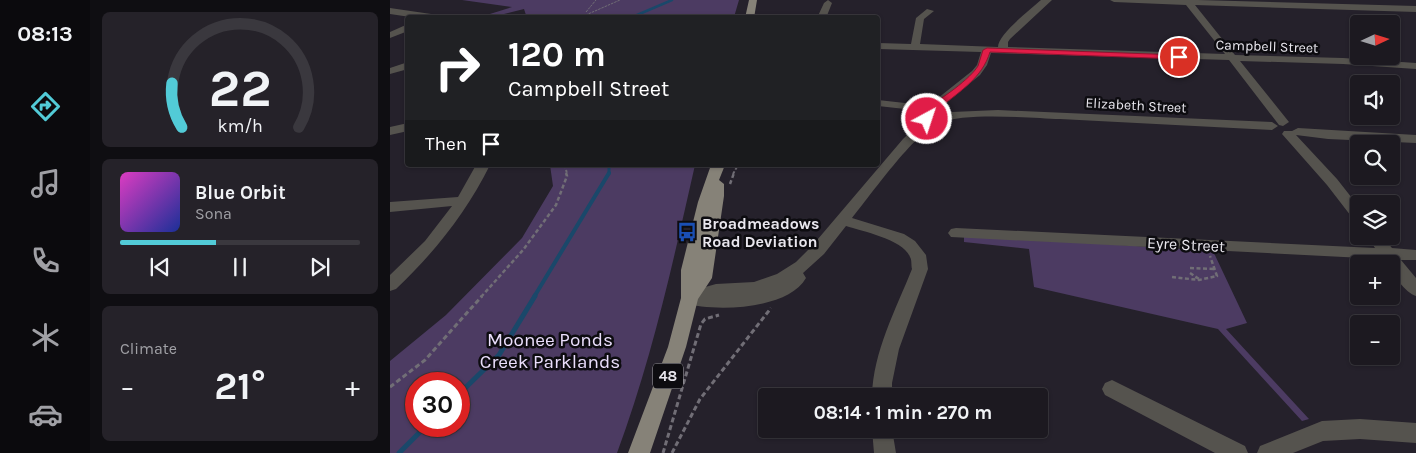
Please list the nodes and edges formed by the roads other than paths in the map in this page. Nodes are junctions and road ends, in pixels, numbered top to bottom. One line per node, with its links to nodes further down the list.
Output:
1 (753, 0): 10 (main road)
2 (1048, 0): 17 (street)
3 (1114, 0): 4 (street)
4 (1188, 1): 6 (street); 18 (street)
5 (828, 2): 11 (street)
6 (1416, 9)
7 (390, 10): 9 (street)
8 (930, 11): 15 (street)
9 (420, 15)
10 (750, 15)
11 (822, 15)
12 (405, 28): 13 (street)
13 (390, 35)
14 (880, 46): 15 (street, Campbell Street)
15 (915, 47): 16 (street, Campbell Street)
16 (987, 50): 17 (street, Campbell Street); 23 (street)
17 (1003, 51): 18 (street, Campbell Street)
18 (1234, 59): 20 (street, Campbell Street); 25 (street)
19 (405, 66): 21 (street)
20 (1416, 66)
21 (390, 71)
22 (880, 103): 23 (street)
23 (933, 115): 25 (street, Elizabeth Street); 33 (street)
24 (405, 128): 26 (street)
25 (1285, 129): 27 (street, Elizabeth Street); 31 (street)
26 (390, 131)
27 (1416, 139)
28 (481, 167): 30 (street)
29 (717, 167): 41 (main road, 48)
30 (462, 201): 32 (street); 39 (street)
31 (1350, 205)
32 (390, 207)
33 (843, 220): 36 (street); 42 (street)
34 (956, 233): 37 (street, Eyre Street)
35 (1381, 245): 37 (street)
36 (818, 250): 41 (street); 41 (street)
37 (1387, 253): 38 (street, Eyre Street); 40 (street)
38 (1416, 255)
39 (390, 285)
40 (1416, 290)
41 (690, 298): 46 (main road, 48)
42 (882, 388)
43 (1112, 389): 48 (street)
44 (1416, 433): 49 (street)
45 (883, 438): 47 (street)
46 (639, 453)
47 (885, 453)
48 (1237, 453)
49 (1268, 453)

